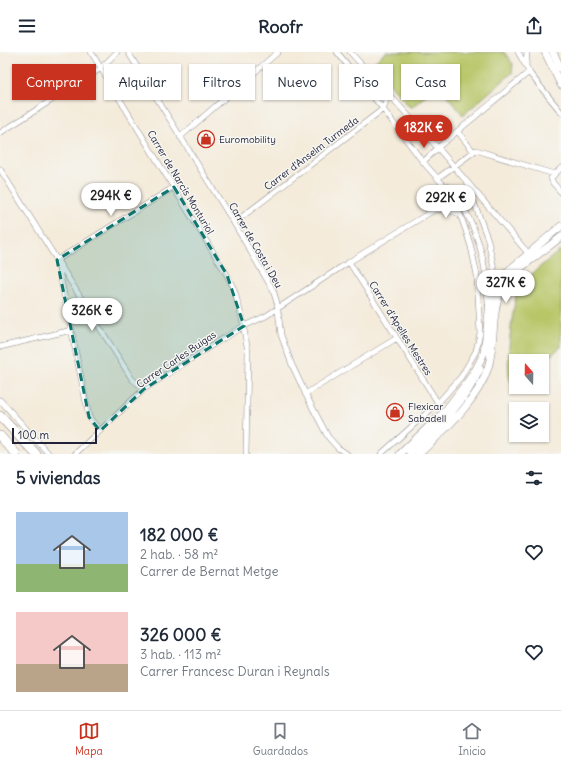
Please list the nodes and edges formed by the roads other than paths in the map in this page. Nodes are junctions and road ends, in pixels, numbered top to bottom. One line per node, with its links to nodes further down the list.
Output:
1 (91, 52): 13 (street, Carrer de Narcís Monturiol)
2 (117, 52): 13 (street)
3 (128, 52): 23 (street, Carrer de Costa i Deu)
4 (278, 52): 23 (street)
5 (337, 52): 19 (street)
6 (350, 52): 11 (street)
7 (518, 52): 12 (street)
8 (528, 52): 12 (street)
9 (544, 52): 16 (street)
10 (553, 52): 14 (street)
11 (360, 64)
12 (526, 66): 15 (street)
13 (101, 68): 21 (street); 34 (street, Carrer de Narcís Monturiol)
14 (561, 69)
15 (529, 72): 20 (street); 22 (street)
16 (561, 85)
17 (387, 100): 19 (street)
18 (393, 100): 24 (street)
19 (383, 110): 26 (street); 38 (street, Carrer d'Anselm Turmeda)
20 (561, 112)
21 (0, 132)
22 (458, 132): 24 (street); 25 (street)
23 (180, 136): 38 (street, Carrer de Costa i Deu)
24 (438, 148): 26 (street); 27 (street)
25 (473, 151): 27 (street); 30 (street)
26 (423, 162): 31 (street)
27 (453, 167): 31 (street); 32 (street)
28 (561, 168): 30 (street)
29 (0, 169): 42 (street)
30 (554, 174): 35 (street)
31 (438, 178): 33 (street)
32 (466, 182): 41 (street); 44 (street)
33 (442, 183): 36 (street); 37 (street); 46 (street)
34 (174, 187): 42 (street); 47 (street, Carrer de Narcís Monturiol)
35 (561, 192)
36 (434, 210): 37 (street); 43 (street, Carrer Carles Buigas)
37 (460, 214): 56 (street)
38 (234, 223): 45 (street, Carrer de Costa i Deu)
39 (561, 226): 41 (street)
40 (561, 237): 50 (street)
41 (528, 253): 44 (street)
42 (57, 260): 48 (street); 53 (street)
43 (348, 262): 45 (street, Carrer Carles Buigas); 49 (street, Carrer d'Apelles Mestres)
44 (497, 283): 46 (street); 50 (street)
45 (278, 308): 47 (street, Carrer Carles Buigas); 54 (street, Carrer de Costa i Deu)
46 (488, 316): 52 (street)
47 (244, 326): 53 (street, Carrer Carles Buigas); 66 (street, Carrer de Narcís Monturiol)
48 (72, 330): 51 (street); 58 (street)
49 (397, 338): 54 (street); 56 (street, Carrer d'Apelles Mestres)
50 (492, 342): 70 (street)
51 (0, 346)
52 (484, 353): 68 (street); 69 (street)
53 (144, 389): 58 (street, Carrer Carles Buigas)
54 (305, 394): 67 (street, Carrer de Costa i Deu)
55 (0, 400): 64 (street)
56 (438, 403): 60 (street)
57 (0, 417): 62 (highway); 63 (highway)
58 (100, 431): 65 (street, Carrer Carles Buigas)
59 (0, 436): 61 (highway)
60 (382, 453)
61 (16, 454)
62 (29, 454)
63 (36, 454)
64 (49, 454)
65 (75, 454)
66 (246, 454)
67 (347, 454)
68 (400, 454)
69 (410, 454)
70 (419, 454)

